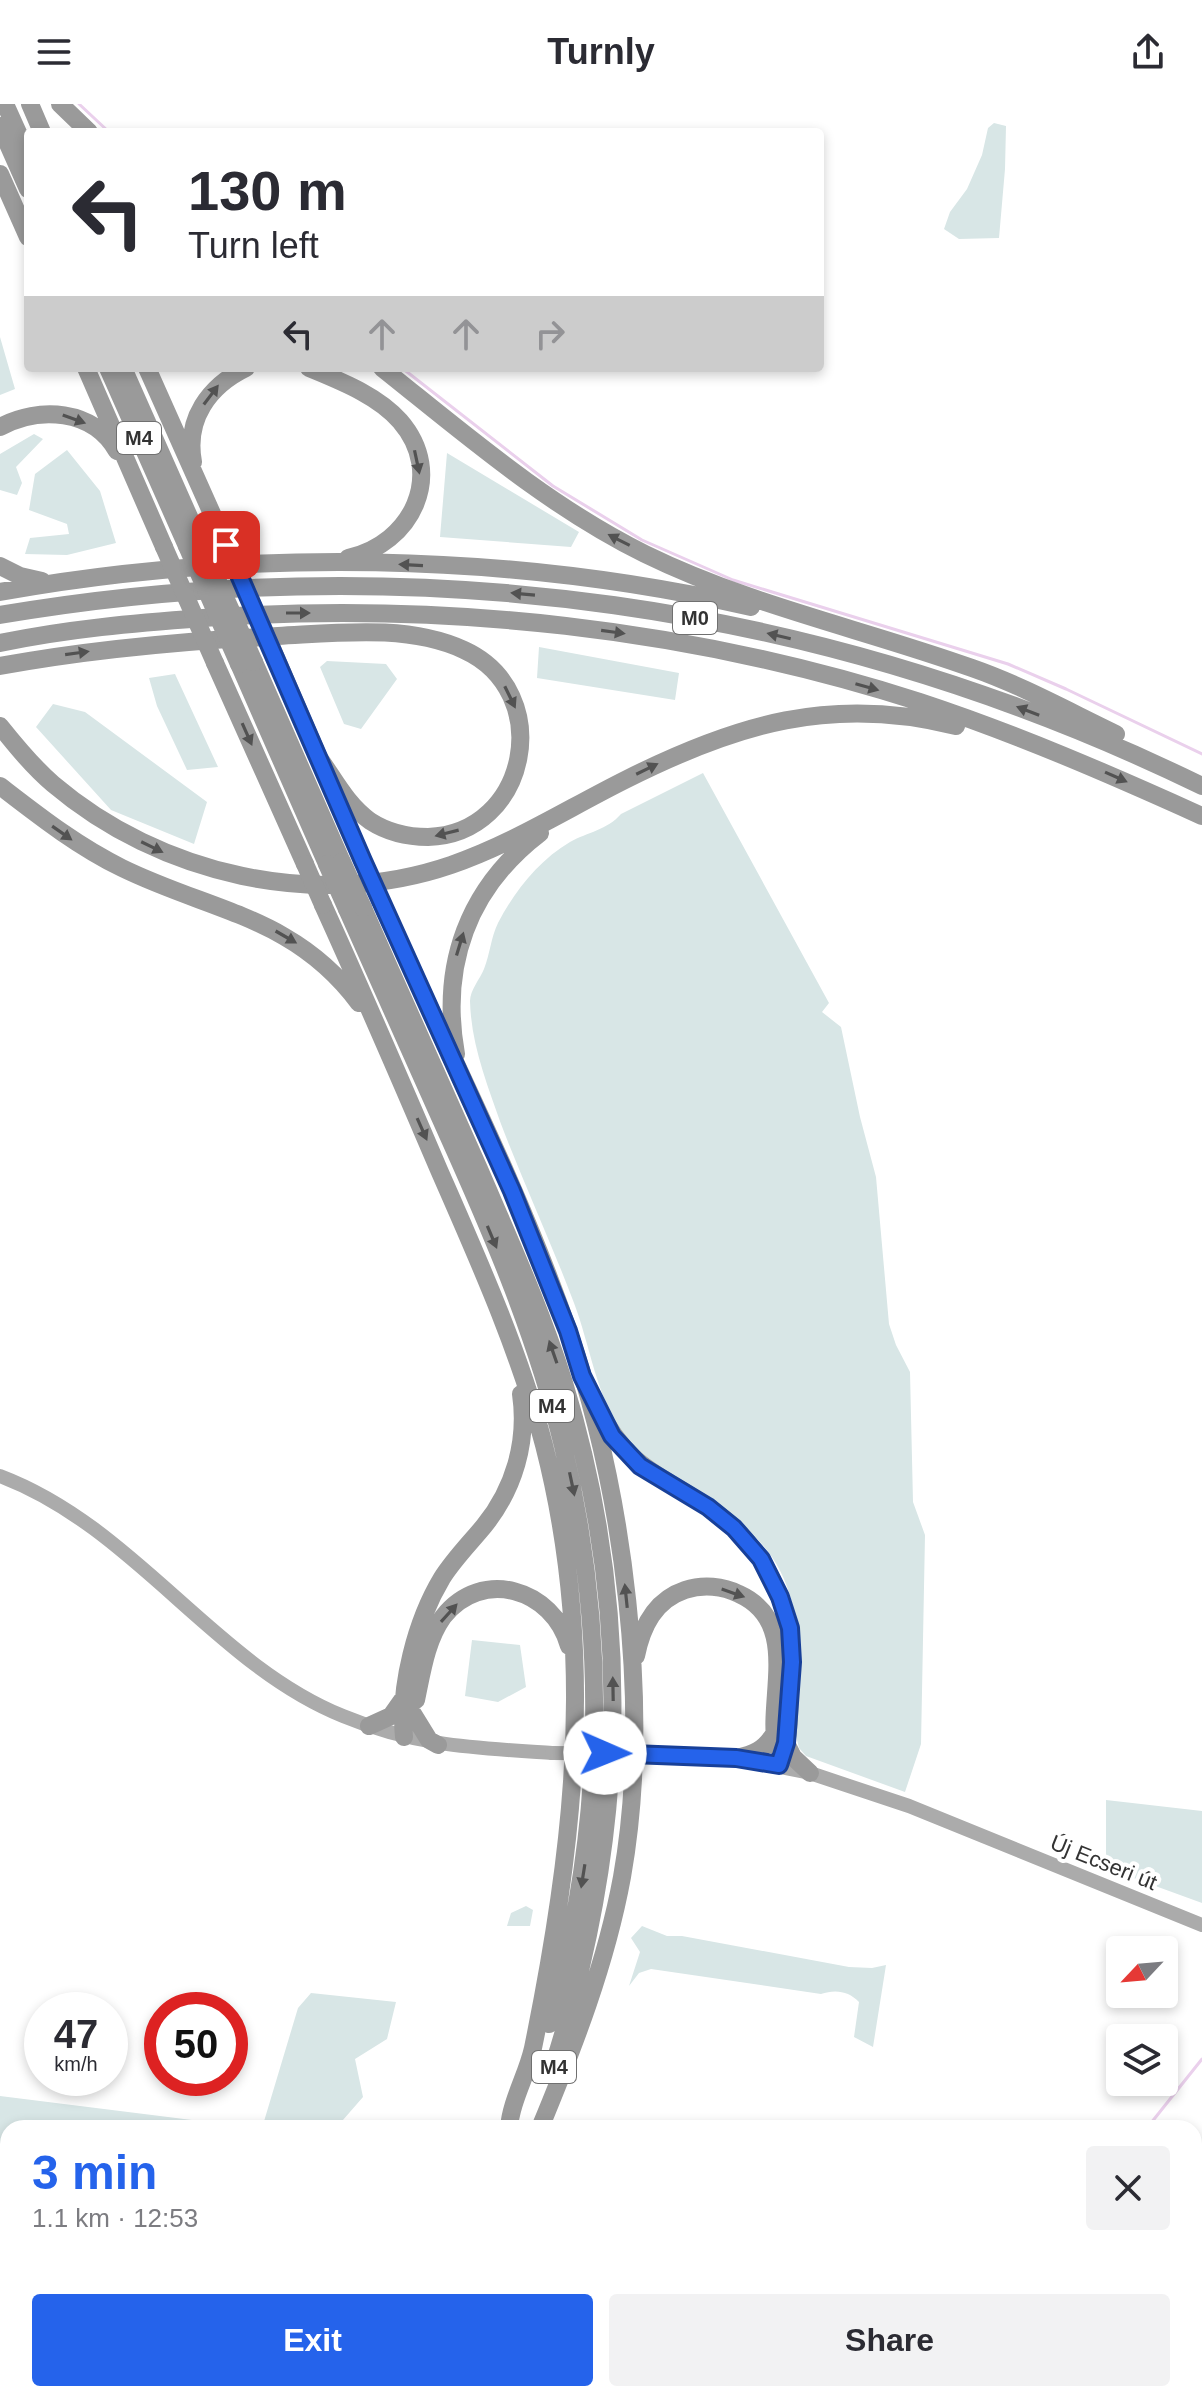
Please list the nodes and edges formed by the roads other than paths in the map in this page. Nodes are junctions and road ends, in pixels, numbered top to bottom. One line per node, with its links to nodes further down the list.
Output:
1 (5, 104): 7 (highway)
2 (30, 104): 5 (highway)
3 (60, 104): 6 (highway)
4 (0, 126): 9 (highway)
5 (40, 128)
6 (85, 128)
7 (24, 146)
8 (0, 174): 10 (highway)
9 (24, 180)
10 (24, 228)
11 (88, 372): 20 (highway)
12 (110, 372): 21 (highway, M4)
13 (125, 372): 21 (highway, M4)
14 (149, 372): 19 (highway)
15 (238, 372): 19 (highway, one-way to 15)
16 (317, 372): 22 (highway, one-way to 22)
17 (387, 372): 27 (highway, one-way to 17)
18 (0, 427): 20 (highway, one-way to 20)
19 (200, 488): 32 (highway, bridge)
20 (142, 495): 38 (highway, one-way to 38, bridge)
21 (194, 546): 37 (highway, M4, bridge)
22 (329, 562): 24 (highway); 27 (highway, one-way to 22)
23 (0, 566): 24 (highway)
24 (56, 582): 25 (highway)
25 (0, 592)
26 (0, 615): 33 (highway, M0, one-way to 26)
27 (847, 629): 33 (highway)
28 (0, 643): 31 (highway, M0, one-way to 31)
29 (0, 666): 32 (highway, one-way to 32)
30 (0, 726): 35 (highway, one-way to 35)
31 (1045, 746): 35 (highway, one-way to 31); 36 (highway, M0, one-way to 36)
32 (317, 755): 39 (highway, bridge)
33 (1202, 784)
34 (0, 786): 38 (highway, one-way to 38)
35 (578, 806): 39 (highway, one-way to 35)
36 (1202, 816)
37 (355, 908): 55 (highway, M4, one-way to 55); 56 (highway, M4, one-way to 37)
38 (392, 1061): 40 (highway, one-way to 40)
39 (464, 1083): 41 (highway)
40 (518, 1360): 43 (highway); 45 (highway)
41 (582, 1376): 44 (highway, one-way to 41); 48 (highway)
42 (0, 1476): 46 (main road, Új Ecseri út)
43 (574, 1662): 45 (highway, one-way to 43); 54 (highway)
44 (633, 1674): 48 (highway, one-way to 48); 57 (highway)
45 (408, 1706): 46 (highway); 47 (highway); 49 (highway)
46 (369, 1726): 47 (main road, Új Ecseri út)
47 (404, 1737): 49 (main road, Új Ecseri út)
48 (780, 1739): 50 (highway); 51 (highway); 52 (highway)
49 (438, 1745): 50 (main road, Új Ecseri út, bridge)
50 (736, 1758): 51 (main road, Új Ecseri út)
51 (779, 1765): 52 (main road, Új Ecseri út)
52 (810, 1773): 53 (main road, Új Ecseri út)
53 (1202, 1925)
54 (511, 2120)
55 (518, 2120)
56 (534, 2120)
57 (543, 2120)

